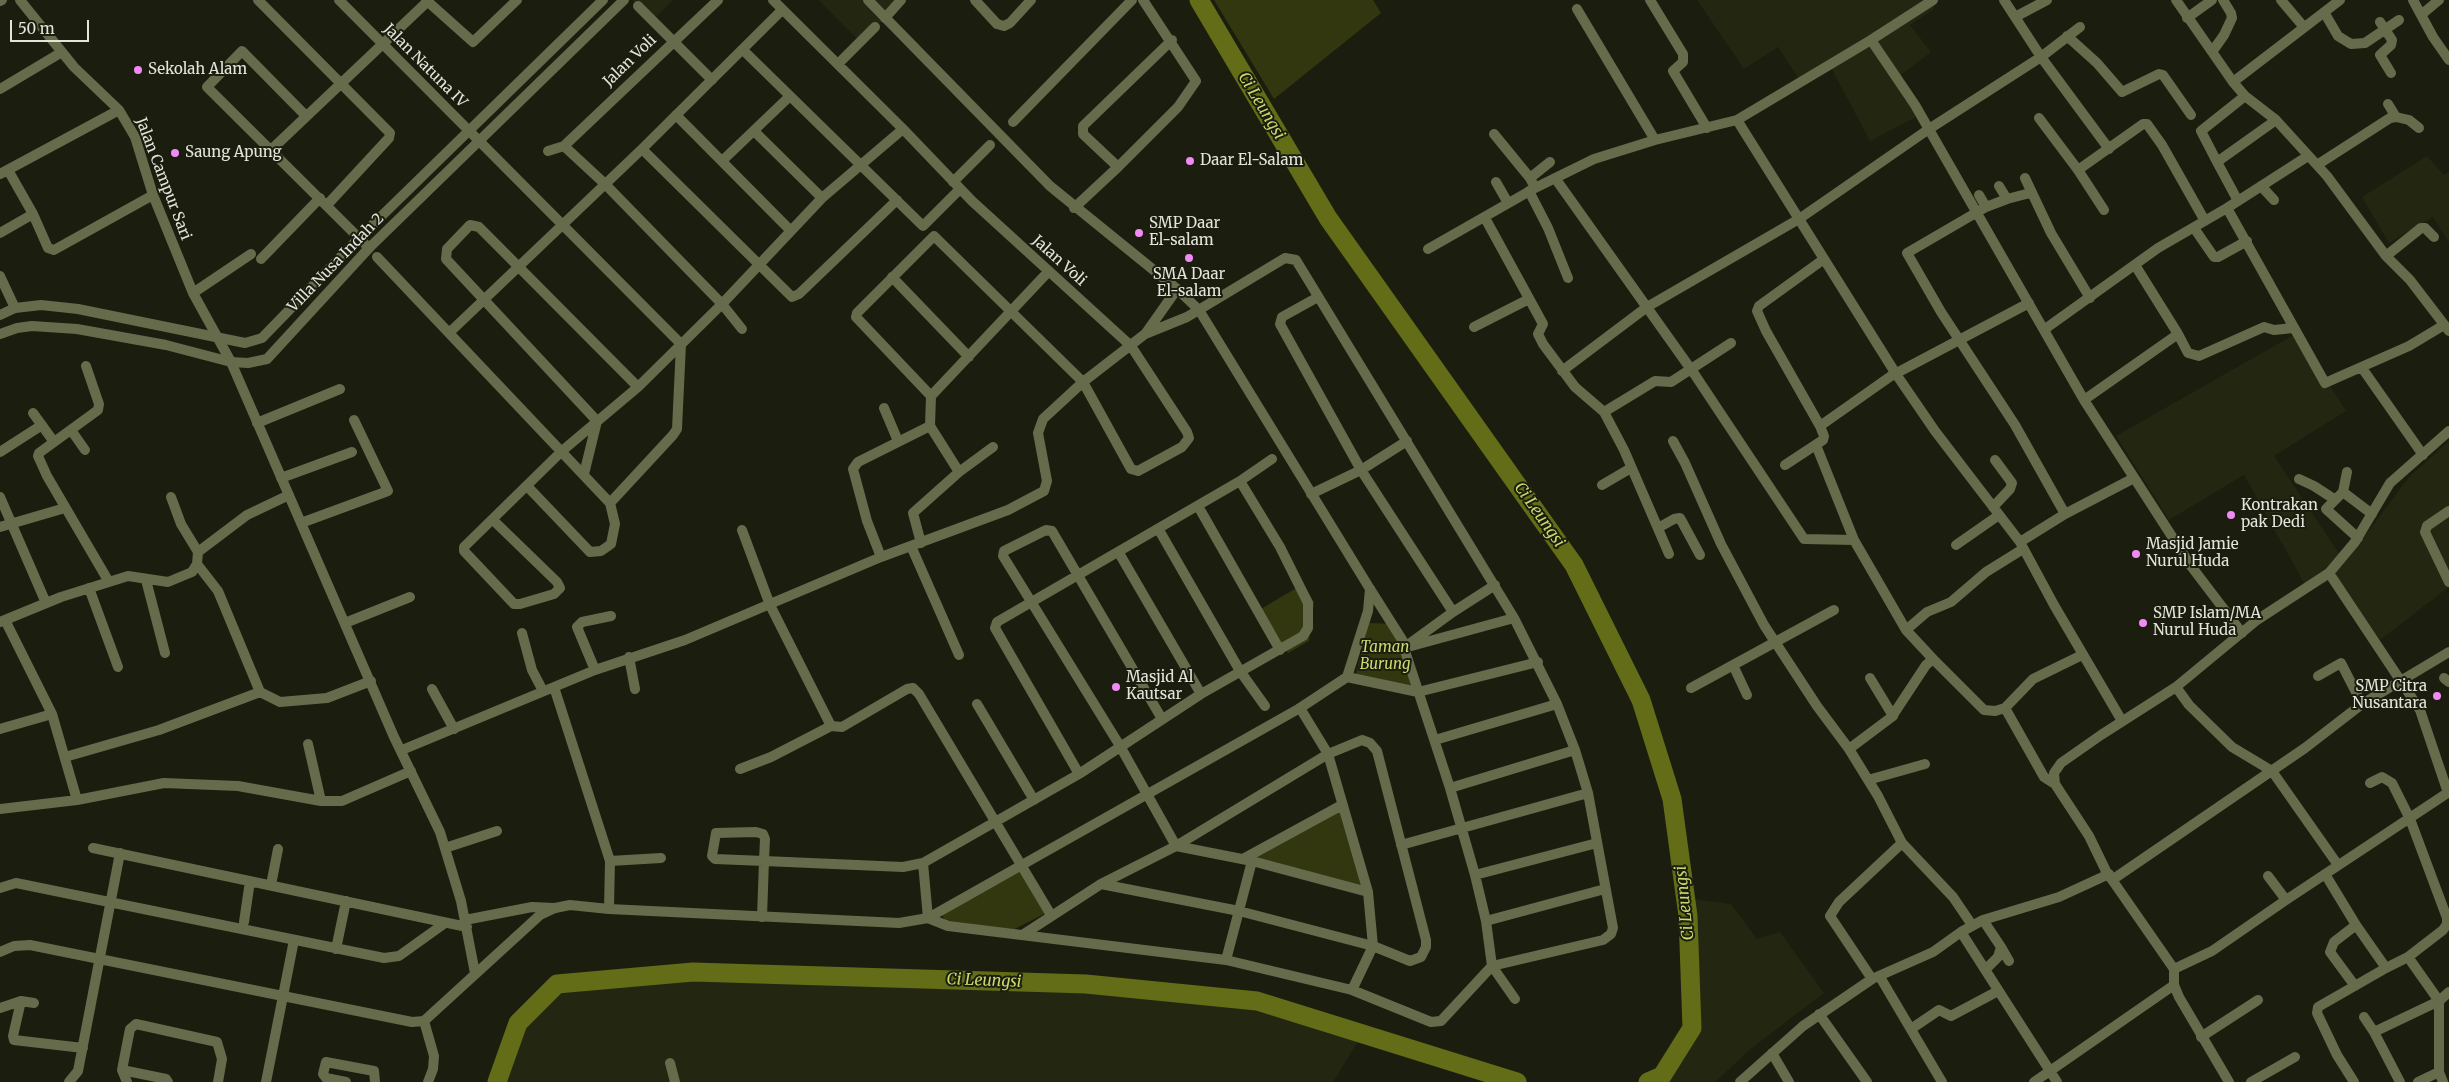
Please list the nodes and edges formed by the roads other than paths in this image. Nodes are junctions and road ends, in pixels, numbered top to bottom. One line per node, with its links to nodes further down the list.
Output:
1 (20, 0): 46 (street, Jalan Campur Sari)
2 (258, 0): 54 (street)
3 (339, 0): 44 (street, Jalan Natuna IV)
4 (517, 0): 25 (street)
5 (603, 0): 73 (street, Villa Nusa Indah 2)
6 (624, 0): 76 (street, Villa Nusa Indah 2)
7 (718, 0): 43 (street, Jalan Voli)
8 (773, 0): 29 (street, Jalan Voli)
9 (868, 0): 33 (street)
10 (901, 0): 33 (street)
11 (974, 0): 12 (street)
12 (1031, 0)
13 (1132, 0): 67 (street)
14 (1143, 0): 41 (street)
15 (1650, 0): 68 (street)
16 (2004, 0): 32 (street)
17 (2047, 0): 32 (street)
18 (2176, 0): 34 (street)
19 (2212, 0): 34 (street)
20 (2223, 0): 47 (street)
21 (2281, 0): 36 (street)
22 (2340, 0): 30 (street)
23 (2413, 0): 31 (street)
24 (2439, 0): 31 (street)
25 (427, 1): 44 (street)
26 (1930, 1): 42 (street)
27 (638, 6): 43 (street)
28 (1577, 9): 75 (street)
29 (782, 10): 45 (street); 50 (street, Jalan Voli)
30 (2324, 12): 36 (street); 37 (street)
31 (2421, 15): 49 (street)
32 (2015, 17): 48 (street)
33 (885, 18): 110 (street)
34 (2188, 18): 47 (street)
35 (2399, 20): 37 (street)
36 (2303, 26): 53 (street)
37 (2382, 26): 51 (street)
38 (875, 27): 50 (street)
39 (2080, 27): 40 (street)
40 (2067, 36): 48 (street); 60 (street)
41 (1172, 40): 89 (street); 89 (street)
42 (1871, 40): 65 (street); 71 (street)
43 (672, 42): 52 (street); 78 (street, Jalan Voli)
44 (382, 44): 54 (street); 73 (street, Jalan Natuna IV)
45 (743, 50): 52 (street); 56 (street)
46 (62, 52): 55 (street); 59 (street, Jalan Campur Sari)
47 (2212, 52): 53 (street)
48 (2041, 57): 71 (street); 81 (street)
49 (2449, 60)
50 (838, 64): 70 (street, Jalan Voli)
51 (2391, 72)
52 (712, 80): 61 (street)
53 (2233, 82): 57 (street)
54 (342, 83): 62 (street); 107 (street)
55 (0, 89)
56 (790, 96): 72 (street); 87 (street)
57 (2245, 96): 66 (street); 86 (street)
58 (2388, 104): 63 (street)
59 (119, 110): 91 (street); 101 (street, Jalan Campur Sari)
60 (2191, 114)
61 (676, 115): 80 (street); 84 (street)
62 (306, 116): 79 (street); 79 (street)
63 (2396, 117): 69 (street); 88 (street)
64 (2039, 118): 90 (street)
65 (1737, 120): 68 (street); 116 (street)
66 (2276, 120): 83 (street); 86 (street)
67 (1013, 122)
68 (1707, 128): 75 (street)
69 (2419, 128)
70 (904, 129): 87 (street); 96 (street, Jalan Voli)
71 (1929, 130): 112 (street); 116 (street)
72 (754, 131): 84 (street); 103 (street)
73 (468, 132): 76 (street, Jalan Natuna IV); 122 (street, Villa Nusa Indah 2)
74 (1494, 134): 97 (street)
75 (1655, 140): 92 (street)
76 (478, 142): 118 (street, Jalan Natuna IV); 125 (street, Villa Nusa Indah 2)
77 (990, 145): 96 (street)
78 (564, 146): 82 (street, Jalan Voli); 95 (street)
79 (272, 150): 107 (street)
80 (642, 150): 95 (street); 132 (street)
81 (2109, 150): 90 (street); 117 (street)
82 (548, 151)
83 (2308, 156): 88 (street); 99 (street)
84 (722, 161): 120 (street)
85 (1550, 162): 97 (street)
86 (2217, 162): 108 (street)
87 (862, 164): 103 (street); 105 (street)
88 (2317, 165): 128 (street)
89 (1118, 168): 110 (street)
90 (2078, 170): 113 (street)
91 (4, 172): 114 (street)
92 (1555, 178): 97 (street); 147 (street)
93 (2024, 178): 100 (street)
94 (1496, 182): 109 (street)
95 (605, 184): 118 (street); 146 (street)
96 (957, 186): 105 (street); 135 (street, Jalan Voli)
97 (1532, 186): 109 (street); 138 (street)
98 (1999, 186): 104 (street)
99 (2261, 186): 106 (street); 108 (street)
100 (2030, 193): 104 (street); 143 (street)
101 (153, 195): 114 (street); 140 (street, Jalan Campur Sari)
102 (1978, 195): 112 (street)
103 (822, 198): 120 (street)
104 (2007, 199): 112 (street)
105 (897, 200): 132 (street)
106 (2274, 200)
107 (323, 201): 122 (street); 130 (street)
108 (2238, 201): 111 (street)
109 (1508, 203): 115 (street)
110 (1074, 208): 139 (street)
111 (2227, 208): 117 (street); 124 (street)
112 (1982, 209): 145 (street); 162 (street)
113 (2104, 210)
114 (32, 214): 121 (street)
115 (1485, 218): 126 (street); 142 (street)
116 (1799, 219): 131 (street); 147 (street)
117 (2205, 221): 119 (street)
118 (561, 226): 134 (street); 164 (street, Jalan Natuna IV)
119 (2194, 228): 124 (street); 133 (street)
120 (790, 230): 132 (street)
121 (0, 233)
122 (360, 237): 125 (street); 161 (street, Villa Nusa Indah 2)
123 (2434, 237): 128 (street)
124 (2247, 241): 153 (street)
125 (369, 248): 167 (street, Villa Nusa Indah 2)
126 (1428, 249)
127 (251, 254): 140 (street)
128 (2386, 256): 154 (street)
129 (377, 257): 158 (street)
130 (261, 259)
131 (1824, 259): 172 (street); 186 (street)
132 (758, 265): 146 (street)
133 (2135, 265): 143 (street); 160 (street)
134 (519, 267): 144 (street); 144 (street); 174 (street)
135 (1048, 272): 150 (street); 165 (street, Jalan Voli)
136 (0, 276): 148 (street)
137 (892, 277): 150 (street); 166 (street); 176 (street)
138 (1568, 278)
139 (1177, 289): 149 (street); 159 (street)
140 (193, 293): 161 (street, Jalan Campur Sari)
141 (1318, 297): 149 (street); 190 (street); 204 (street)
142 (1528, 298): 152 (street); 171 (street)
143 (2090, 298): 156 (street)
144 (485, 300): 158 (street); 182 (street)
145 (2028, 303): 156 (street); 162 (street)
146 (722, 304): 155 (street); 164 (street)
147 (1646, 307): 170 (street); 171 (street)
148 (15, 308): 151 (street, Villa Nusa Indah 2); 161 (street, Villa Nusa Indah 2)
149 (1199, 310): 159 (street); 215 (street)
150 (1011, 312): 166 (street); 173 (street)
151 (0, 316)
152 (1474, 327)
153 (2293, 328): 160 (street); 169 (street)
154 (2447, 328): 169 (street)
155 (742, 329)
156 (2045, 329): 177 (street)
157 (0, 334): 167 (street, Villa Nusa Indah 2)
158 (449, 334): 196 (street)
159 (1145, 334): 165 (street)
160 (2178, 334): 177 (street)
161 (217, 338): 167 (street, Jalan Campur Sari)
162 (1958, 339): 172 (street); 225 (street)
163 (1732, 342): 170 (street)
164 (680, 344): 174 (street); 220 (street)
165 (1131, 346): 173 (street); 173 (street, Jalan Voli)
166 (969, 356): 176 (street)
167 (231, 362): 183 (street, Jalan Campur Sari)
168 (86, 366): 187 (street)
169 (2362, 368): 199 (street)
170 (1691, 370): 179 (street); 235 (street)
171 (1562, 371): 179 (street)
172 (1896, 374): 186 (street); 223 (street)
173 (1083, 382): 236 (street)
174 (638, 387): 182 (street)
175 (340, 389): 183 (street)
176 (932, 396): 185 (street)
177 (2084, 400): 209 (street)
178 (884, 408): 189 (street)
179 (1604, 412): 203 (street)
180 (33, 413): 184 (street)
181 (354, 420): 229 (street)
182 (597, 421): 196 (street); 207 (street)
183 (257, 423): 208 (street, Jalan Campur Sari)
184 (42, 424): 192 (street); 197 (street)
185 (930, 426): 189 (street); 205 (street)
186 (1820, 426): 193 (street)
187 (70, 430): 192 (street); 195 (street)
188 (2449, 431): 199 (street)
189 (898, 441): 244 (street)
190 (1407, 441): 204 (street); 251 (street)
191 (1673, 441): 267 (street)
192 (54, 442): 222 (street)
193 (1816, 445): 202 (street); 235 (street)
194 (993, 447): 205 (street)
195 (85, 450)
196 (562, 451): 207 (street); 213 (street)
197 (0, 452)
198 (352, 452): 208 (street)
199 (2423, 455): 226 (street)
200 (1272, 459): 211 (street)
201 (1995, 460): 223 (street)
202 (1785, 466)
203 (1631, 468): 212 (street); 231 (street)
204 (1361, 470): 215 (street); 259 (street)
205 (959, 472): 236 (street)
206 (2347, 472): 214 (street)
207 (584, 474): 220 (street)
208 (281, 478): 216 (street, Jalan Campur Sari)
209 (2134, 478): 225 (street); 266 (street)
210 (2299, 479): 219 (street)
211 (1240, 481): 221 (street); 269 (street)
212 (1602, 485)
213 (527, 486): 220 (street); 227 (street)
214 (2343, 492): 219 (street); 226 (street)
215 (1311, 494): 253 (street)
216 (289, 495): 229 (street, Jalan Campur Sari); 240 (street)
217 (0, 497): 228 (street)
218 (171, 497): 240 (street)
219 (2334, 500): 234 (street)
220 (610, 503)
221 (1198, 506): 233 (street); 269 (street)
222 (65, 508): 228 (street); 249 (street)
223 (1996, 511): 237 (street); 238 (street)
224 (2449, 511): 250 (street)
225 (2065, 514): 238 (street)
226 (2372, 514): 234 (street)
227 (493, 520): 227 (street)
228 (10, 522): 230 (street); 255 (street)
229 (301, 523): 263 (street, Jalan Campur Sari)
230 (0, 527)
231 (1658, 528): 242 (street); 243 (street)
232 (742, 530): 257 (street)
233 (1159, 530): 241 (street); 280 (street)
234 (2358, 538): 246 (street)
235 (1854, 540): 264 (street)
236 (921, 543): 239 (street)
237 (1956, 545)
238 (2021, 545): 264 (street); 272 (street)
239 (911, 546): 244 (street); 274 (street)
240 (198, 552): 245 (street)
241 (1119, 553): 247 (street); 294 (street)
242 (1669, 554)
243 (1700, 556)
244 (881, 557): 257 (street)
245 (197, 564): 248 (street); 292 (street)
246 (2329, 573): 266 (street); 284 (street)
247 (1080, 576): 256 (street); 256 (street); 304 (street)
248 (146, 580): 249 (street); 271 (street)
249 (109, 582): 252 (street)
250 (2449, 582)
251 (1495, 585): 259 (street); 261 (street)
252 (90, 588): 255 (street); 278 (street)
253 (1370, 589): 268 (street); 282 (street)
254 (410, 597): 263 (street)
255 (46, 602): 262 (street)
256 (1032, 604): 311 (street); 321 (street)
257 (770, 605): 273 (street); 306 (street)
258 (1834, 610): 267 (street)
259 (1453, 612): 268 (street)
260 (611, 616): 279 (street)
261 (1514, 618): 268 (street); 276 (street)
262 (2, 621): 302 (street)
263 (345, 623): 285 (street, Jalan Campur Sari)
264 (1906, 630): 275 (street)
265 (522, 633): 291 (street)
266 (2242, 633): 287 (street)
267 (1775, 642): 277 (street); 312 (street)
268 (1405, 647): 293 (street)
269 (1280, 650): 280 (street)
270 (2449, 652): 284 (street)
271 (165, 653)
272 (2082, 655): 301 (street); 305 (street)
273 (629, 656): 279 (street); 290 (street)
274 (959, 656)
275 (1933, 659): 301 (street); 303 (street)
276 (1538, 662): 293 (street); 297 (street)
277 (1733, 664): 288 (street); 295 (street)
278 (118, 667)
279 (595, 670): 286 (street)
280 (1240, 671): 294 (street); 299 (street)
281 (2318, 676): 298 (street)
282 (1347, 677): 293 (street); 300 (street)
283 (1870, 678): 303 (street)
284 (2400, 680): 298 (street); 327 (street)
285 (371, 681): 292 (street); 313 (street, Jalan Campur Sari)
286 (554, 686): 291 (street); 348 (street)
287 (2176, 687): 305 (street); 320 (street)
288 (1691, 688)
289 (432, 689): 308 (street)
290 (635, 689)
291 (543, 691): 308 (street)
292 (260, 692): 316 (street)
293 (1418, 692): 309 (street)
294 (1201, 694): 304 (street)
295 (1748, 695)
296 (977, 704): 331 (street)
297 (1557, 704): 309 (street); 314 (street)
298 (2362, 704): 320 (street)
299 (1265, 706)
300 (1300, 708): 315 (street); 328 (street)
301 (2005, 708): 324 (street)
302 (52, 714): 307 (street); 316 (street)
303 (1893, 715): 312 (street)
304 (1162, 719): 311 (street)
305 (2122, 721): 324 (street)
306 (831, 726): 318 (street); 335 (street)
307 (0, 729)
308 (454, 729): 313 (street)
309 (1435, 740): 325 (street)
310 (308, 744): 330 (street)
311 (1120, 746): 321 (street); 328 (street)
312 (1849, 749): 322 (street)
313 (402, 750): 319 (street, Jalan Campur Sari)
314 (1574, 750): 325 (street); 326 (street)
315 (1328, 754): 332 (street); 340 (street); 341 (street)
316 (65, 757): 329 (street)
317 (1925, 764): 322 (street)
318 (740, 768)
319 (411, 771): 330 (street); 343 (street, Jalan Campur Sari)
320 (2272, 771): 352 (street); 356 (street)
321 (1079, 774): 331 (street)
322 (1868, 780): 339 (street)
323 (2370, 783): 334 (street)
324 (2055, 784): 356 (street)
325 (1450, 788): 336 (street)
326 (1588, 793): 336 (street); 338 (street)
327 (2448, 793): 334 (street)
328 (1147, 794): 341 (street); 351 (street)
329 (77, 800): 330 (street); 333 (street)
330 (321, 800)
331 (1034, 800): 335 (street)
332 (1342, 805): 347 (street); 362 (street)
333 (0, 809)
334 (2410, 819): 352 (street); 386 (street)
335 (996, 822): 350 (street); 351 (street)
336 (1461, 830): 340 (street); 354 (street)
337 (497, 832): 343 (street)
338 (1597, 843): 354 (street); 361 (street)
339 (1902, 843): 377 (street); 395 (street)
340 (1401, 845): 382 (street)
341 (1176, 846): 347 (street); 358 (street)
342 (93, 848): 345 (street)
343 (445, 848): 376 (street, Jalan Campur Sari)
344 (278, 849): 359 (street)
345 (120, 853): 357 (street); 365 (street)
346 (661, 858): 348 (street)
347 (1247, 860): 362 (street); 368 (street)
348 (610, 861): 367 (street)
349 (764, 861): 349 (street); 350 (street); 370 (street)
350 (923, 863): 371 (street)
351 (1020, 864): 369 (street); 371 (street)
352 (2338, 866): 353 (street)
353 (2325, 874): 363 (street); 378 (street)
354 (1476, 875): 373 (street)
355 (2268, 876): 363 (street)
356 (2111, 877): 372 (street); 393 (street)
357 (250, 881): 359 (street); 374 (street)
358 (1101, 884): 368 (street); 369 (street)
359 (271, 886): 364 (street)
360 (0, 888): 365 (street)
361 (1606, 889): 373 (street); 390 (street)
362 (1368, 892): 382 (street)
363 (2286, 900): 393 (street)
364 (346, 901): 375 (street); 384 (street)
365 (110, 904): 381 (street); 387 (street)
366 (555, 908): 367 (street); 376 (street); 394 (street)
367 (609, 909): 370 (street)
368 (1239, 911): 382 (street); 388 (street)
369 (1051, 915): 380 (street)
370 (762, 917): 371 (street)
371 (928, 918): 380 (street)
372 (1983, 920): 377 (street); 383 (street)
373 (1486, 921): 390 (street)
374 (244, 922)
375 (445, 923): 376 (street); 384 (street)
376 (466, 923): 394 (street, Jalan Campur Sari)
377 (1972, 925): 379 (street)
378 (2356, 925): 391 (street); 397 (street)
379 (1961, 932): 392 (street); 395 (street)
380 (1024, 934): 388 (street)
381 (294, 940): 384 (street); 401 (street)
382 (1372, 946): 398 (street)
383 (2001, 947): 389 (street); 392 (street)
384 (336, 948)
385 (0, 952): 387 (street)
386 (2408, 957): 391 (street); 405 (street)
387 (99, 959): 401 (street); 414 (street)
388 (1226, 960): 398 (street)
389 (2009, 961)
390 (1492, 966): 398 (street); 402 (street)
391 (2386, 968): 397 (street)
392 (1986, 969): 399 (street)
393 (2174, 970): 396 (street)
394 (475, 972): 410 (street)
395 (1876, 978): 408 (street); 411 (street)
396 (2174, 985): 413 (street); 419 (street)
397 (2355, 986): 438 (street)
398 (1352, 990)
399 (1998, 991): 411 (street); 419 (street)
400 (2449, 992): 405 (street)
401 (283, 996): 410 (street); 425 (street)
402 (1515, 999)
403 (21, 1000): 406 (street); 407 (street); 414 (street)
404 (2258, 1000): 413 (street)
405 (2439, 1001): 412 (street); 420 (street)
406 (34, 1003)
407 (0, 1008)
408 (1819, 1014): 415 (street); 432 (street)
409 (2364, 1017): 412 (street)
410 (424, 1021): 428 (street)
411 (1911, 1029): 433 (street)
412 (2374, 1032): 439 (street)
413 (2201, 1037): 436 (street)
414 (82, 1048): 421 (street)
415 (1772, 1053): 430 (street); 431 (street)
416 (2294, 1057): 437 (street)
417 (670, 1063): 429 (street)
418 (122, 1070): 422 (street); 423 (street); 424 (street)
419 (2051, 1071): 434 (street); 435 (street)
420 (2439, 1072): 440 (street); 441 (street)
421 (70, 1082)
422 (127, 1082)
423 (168, 1082)
424 (218, 1082)
425 (266, 1082)
426 (346, 1082): 427 (street)
427 (375, 1082)
428 (428, 1082)
429 (675, 1082)
430 (1740, 1082)
431 (1789, 1082)
432 (1867, 1082)
433 (1942, 1082)
434 (2034, 1082)
435 (2057, 1082)
436 (2229, 1082)
437 (2252, 1082)
438 (2354, 1082)
439 (2400, 1082)
440 (2418, 1082)
441 (2443, 1082)

